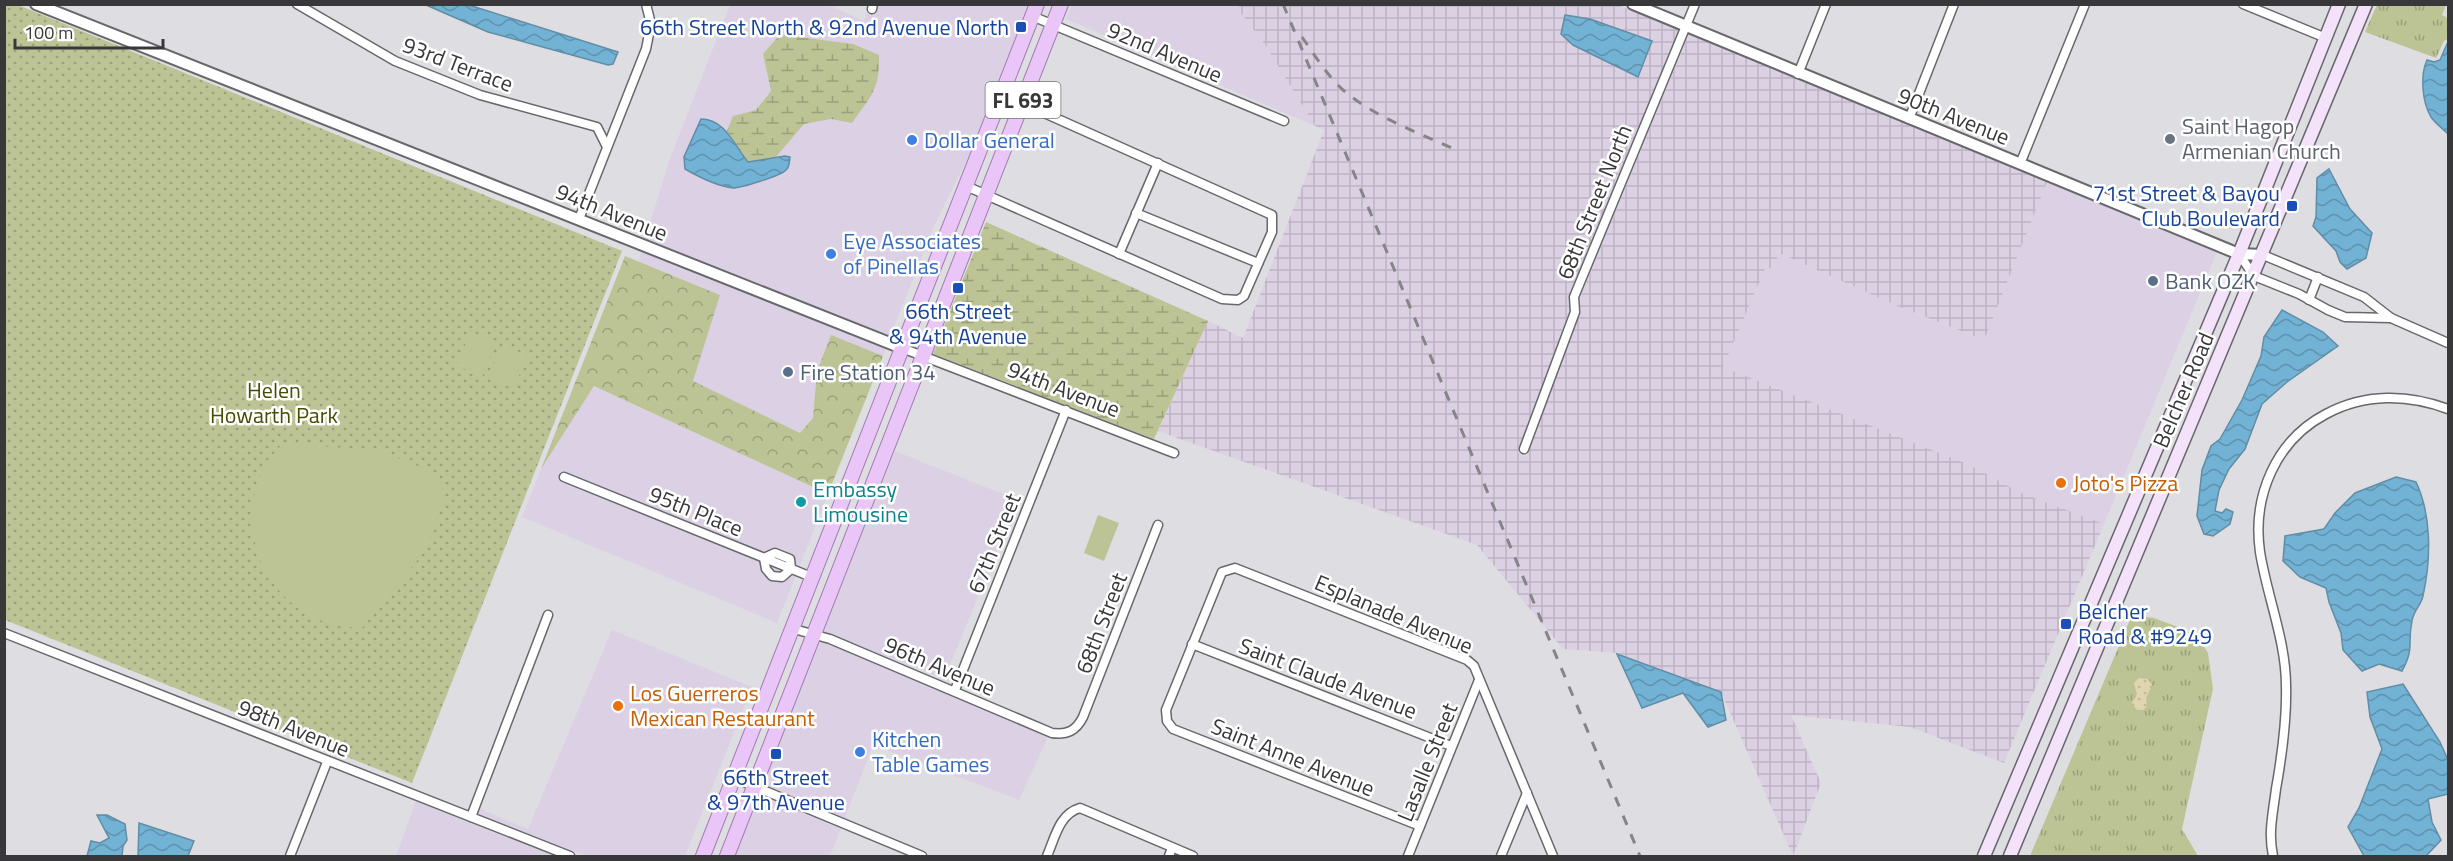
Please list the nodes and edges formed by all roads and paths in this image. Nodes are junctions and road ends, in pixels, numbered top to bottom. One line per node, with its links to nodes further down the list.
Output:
1 (36, 4): 27 (street, 94th Avenue)
2 (297, 4): 21 (street, 93rd Terrace)
3 (646, 4): 21 (street)
4 (1061, 4): 14 (main road, FL 693)
5 (1633, 4): 15 (street, 90th Avenue)
6 (1695, 4): 15 (street, 68th Street North)
7 (1826, 4): 17 (street)
8 (1954, 4): 19 (street)
9 (2085, 4): 23 (street)
10 (2243, 4): 16 (street)
11 (2339, 4): 16 (main road, Belcher Road)
12 (2366, 4): 30 (main road, Belcher Road)
13 (1034, 10): 14 (street, 92nd Avenue); 24 (main road, FL 693)
14 (1053, 25): 18 (main road, FL 693); 20 (street, 92nd Avenue)
15 (1686, 26): 17 (street, 90th Avenue); 41 (street, 68th Street North)
16 (2325, 38): 29 (main road, Belcher Road)
17 (1798, 74): 19 (street, 90th Avenue)
18 (1022, 103): 22 (street); 25 (main road, FL 693)
19 (1909, 119): 23 (street, 90th Avenue)
20 (1284, 121)
21 (606, 145): 27 (street)
22 (1158, 163): 26 (street); 31 (street)
23 (2020, 164): 29 (street, 90th Avenue)
24 (966, 186): 25 (street); 37 (main road, FL 693)
25 (986, 195): 28 (street); 38 (main road, FL 693)
26 (1136, 213): 28 (street); 31 (street)
27 (579, 219): 37 (street, 94th Avenue)
28 (1119, 254): 31 (street)
29 (2239, 254): 30 (street, 90th Avenue); 32 (street); 74 (main road, Belcher Road)
30 (2263, 255): 32 (main road, Belcher Road); 33 (street)
31 (1258, 263)
32 (2254, 276): 34 (street); 75 (main road, Belcher Road)
33 (2318, 277): 34 (street); 35 (street)
34 (2309, 300): 35 (street)
35 (2391, 318): 36 (street)
36 (2448, 343)
37 (902, 348): 38 (street, 94th Avenue); 47 (main road, FL 693)
38 (922, 356): 40 (street, 94th Avenue); 51 (main road, FL 693)
39 (2448, 408): 76 (street)
40 (1066, 410): 42 (street, 94th Avenue); 54 (street, 67th Street)
41 (1524, 449)
42 (1174, 453)
43 (564, 477): 45 (street, 95th Place)
44 (1158, 525): 55 (street, 68th Street)
45 (764, 558): 46 (street, 95th Place); 46 (street)
46 (791, 569): 47 (street, 95th Place)
47 (814, 578): 49 (main road, FL 693)
48 (548, 615): 61 (street)
49 (794, 629): 51 (street, 96th Avenue); 58 (main road, FL 693)
50 (4, 633): 57 (street, 98th Avenue)
51 (813, 636): 54 (street, 96th Avenue); 59 (main road, FL 693)
52 (1192, 644): 53 (street, Esplanade Avenue); 56 (street, Saint Claude Avenue); 62 (street, Saint Anne Avenue)
53 (1479, 680): 56 (street, Lasalle Street); 60 (street, Esplanade Avenue)
54 (955, 690): 55 (street, 96th Avenue)
55 (1072, 731)
56 (1451, 746): 62 (street, Lasalle Street)
57 (327, 762): 61 (street, 98th Avenue); 64 (street)
58 (735, 778): 59 (street); 66 (main road, FL 693)
59 (755, 787): 67 (main road, FL 693); 68 (street)
60 (1527, 793): 72 (street); 73 (street, Esplanade Avenue)
61 (471, 817): 65 (street, 98th Avenue)
62 (1420, 826): 71 (street, Lasalle Street)
63 (1170, 852): 69 (street); 70 (street)
64 (290, 856)
65 (570, 856)
66 (703, 856)
67 (727, 856)
68 (922, 856)
69 (1047, 856)
70 (1193, 856)
71 (1408, 856)
72 (1501, 856)
73 (1553, 856)
74 (1984, 856)
75 (2010, 856)
76 (2273, 856)

